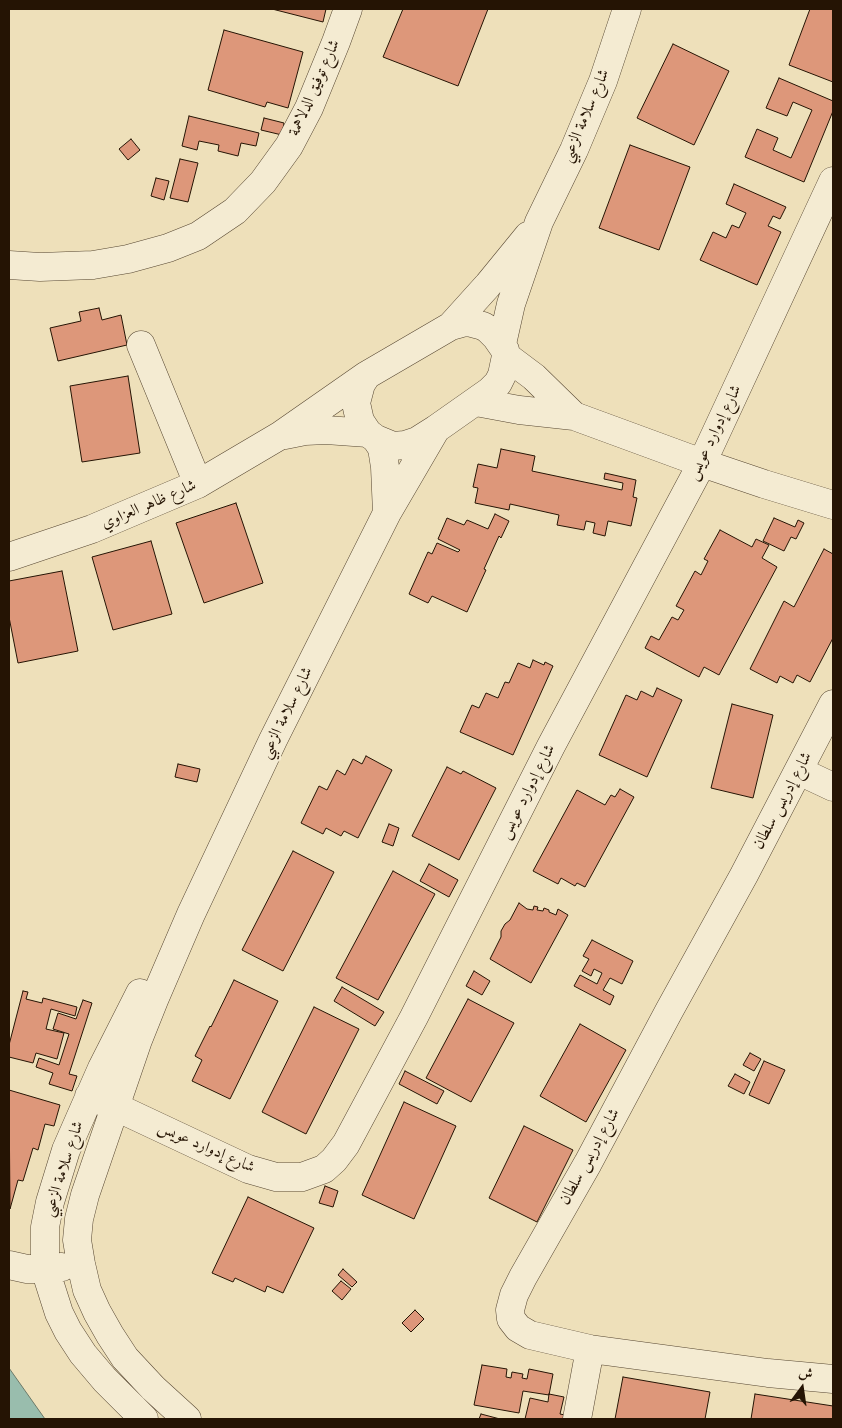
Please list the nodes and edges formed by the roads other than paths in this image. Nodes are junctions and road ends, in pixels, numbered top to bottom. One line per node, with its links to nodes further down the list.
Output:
1 (348, 9): 5 (street, شارع توفيق الدلاهمة)
2 (627, 9): 4 (street, شارع سلامة الزعبي)
3 (833, 181): 15 (street, شارع إدوارد عويس)
4 (540, 222): 6 (street, شارع سلامة الزعبي); 8 (street, شارع سلامة الزعبي)
5 (9, 265)
6 (451, 326): 8 (street); 9 (street, شارع ظاهر العزاوي)
7 (141, 345): 16 (street)
8 (504, 350): 10 (street, شارع سلامة الزعبي); 11 (street)
9 (367, 375): 13 (street, شارع ظاهر العزاوي); 14 (street, شارع سلامة الزعبي)
10 (476, 402): 11 (street); 12 (street, شارع سلامة الزعبي)
11 (574, 416): 15 (street)
12 (436, 429): 14 (street, شارع ظاهر العزاوي); 18 (street, شارع سلامة الزعبي)
13 (281, 435): 14 (street, شارع ظاهر العزاوي); 16 (street, شارع ظاهر العزاوي)
14 (372, 436): 18 (street, شارع سلامة الزعبي)
15 (702, 463): 17 (street); 25 (street, شارع إدوارد عويس)
16 (198, 484): 19 (street, شارع ظاهر العزاوي)
17 (833, 504)
18 (387, 513): 23 (street, شارع سلامة الزعبي)
19 (9, 557)
20 (833, 704): 21 (street, شارع إدريس سلطان)
21 (799, 771): 22 (street); 29 (street, شارع إدريس سلطان)
22 (833, 787)
23 (191, 914): 24 (street, شارع سلامة الزعبي); 25 (street, شارع سلامة الزعبي)
24 (89, 1096): 25 (street, شارع إدوارد عويس); 28 (street, شارع سلامة الزعبي)
25 (116, 1108): 26 (street, شارع سلامة الزعبي)
26 (81, 1264): 28 (street); 32 (street, شارع سلامة الزعبي)
27 (9, 1265): 28 (street)
28 (45, 1269): 31 (street, شارع سلامة الزعبي)
29 (590, 1349): 30 (street, شارع إدريس سلطان); 33 (street)
30 (833, 1379)
31 (139, 1416)
32 (187, 1419)
33 (577, 1419)

